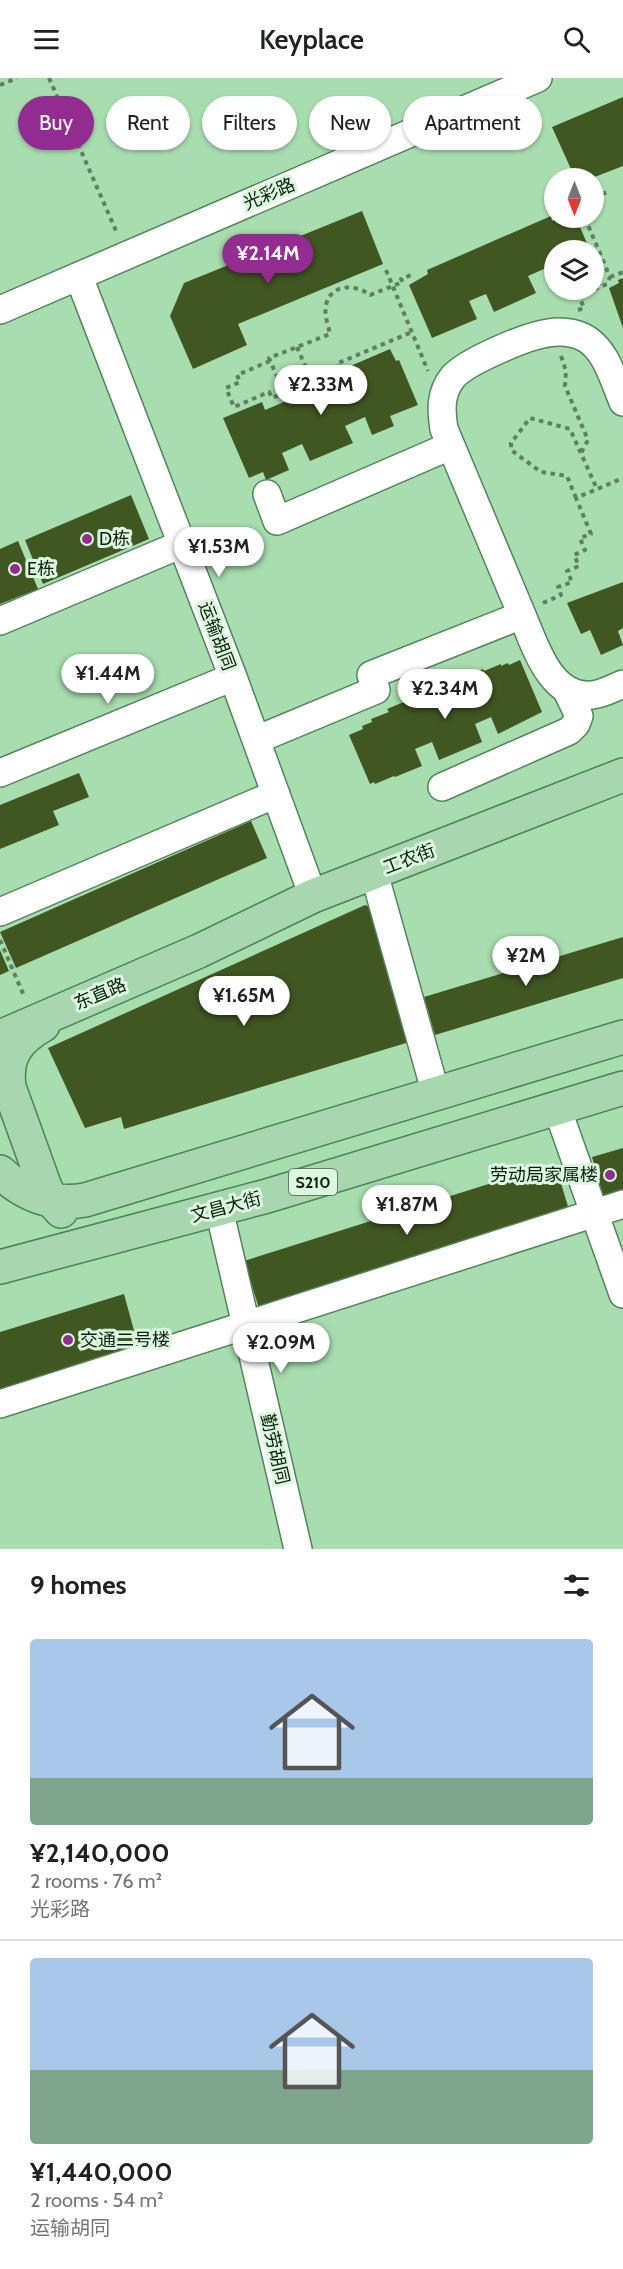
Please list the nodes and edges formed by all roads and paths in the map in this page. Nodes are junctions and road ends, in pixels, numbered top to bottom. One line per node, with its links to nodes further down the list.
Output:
1 (17, 78): 4 (path)
2 (49, 78): 5 (path)
3 (538, 78): 5 (street, 光彩路)
4 (0, 85)
5 (127, 255): 9 (street, 光彩路)
6 (386, 270): 11 (path)
7 (623, 272): 10 (path)
8 (411, 275): 11 (path)
9 (79, 277): 12 (street, 光彩路); 23 (street, 运输胡同)
10 (610, 278)
11 (393, 286): 13 (path); 14 (path)
12 (0, 310)
13 (412, 332): 15 (path); 17 (path)
14 (297, 347): 15 (path); 15 (path)
15 (270, 361)
16 (623, 402): 17 (street)
17 (442, 405): 18 (street)
18 (450, 446): 21 (street); 24 (street)
19 (623, 478): 20 (path)
20 (597, 489): 22 (path); 22 (path)
21 (267, 494)
22 (576, 498): 24 (path)
23 (182, 544): 25 (street); 26 (street, 运输胡同)
24 (521, 613): 28 (street); 29 (street)
25 (0, 621)
26 (233, 677): 29 (street, 运输胡同); 30 (street)
27 (623, 684): 28 (street)
28 (567, 691): 32 (street)
29 (256, 740): 33 (street, 运输胡同)
30 (0, 773)
31 (623, 775): 34 (main road, 工农街)
32 (442, 787)
33 (276, 794): 35 (street, 运输胡同); 36 (street)
34 (374, 873): 35 (main road, 工农街); 44 (street)
35 (314, 896): 38 (main road, 工农街)
36 (0, 912)
37 (0, 940): 40 (path)
38 (199, 951): 39 (main road, 东直路)
39 (92, 998): 40 (main road, 东直路); 48 (main road)
40 (35, 1022): 41 (main road, 东直路)
41 (0, 1037)
42 (623, 1037): 44 (main road)
43 (623, 1088): 45 (main road, 文昌大街 / S210)
44 (436, 1094): 48 (main road)
45 (557, 1108): 47 (main road, 文昌大街 / S210); 51 (street)
46 (0, 1172): 48 (main road)
47 (267, 1196): 48 (main road); 50 (main road, 文昌大街 / S210)
48 (51, 1200)
49 (623, 1204): 51 (street)
50 (219, 1209): 52 (main road, 文昌大街 / S210); 54 (street, 勤劳胡同)
51 (594, 1213): 53 (street); 54 (street)
52 (0, 1267)
53 (623, 1294)
54 (246, 1324): 55 (street); 56 (street, 勤劳胡同)
55 (0, 1404)
56 (298, 1549)

